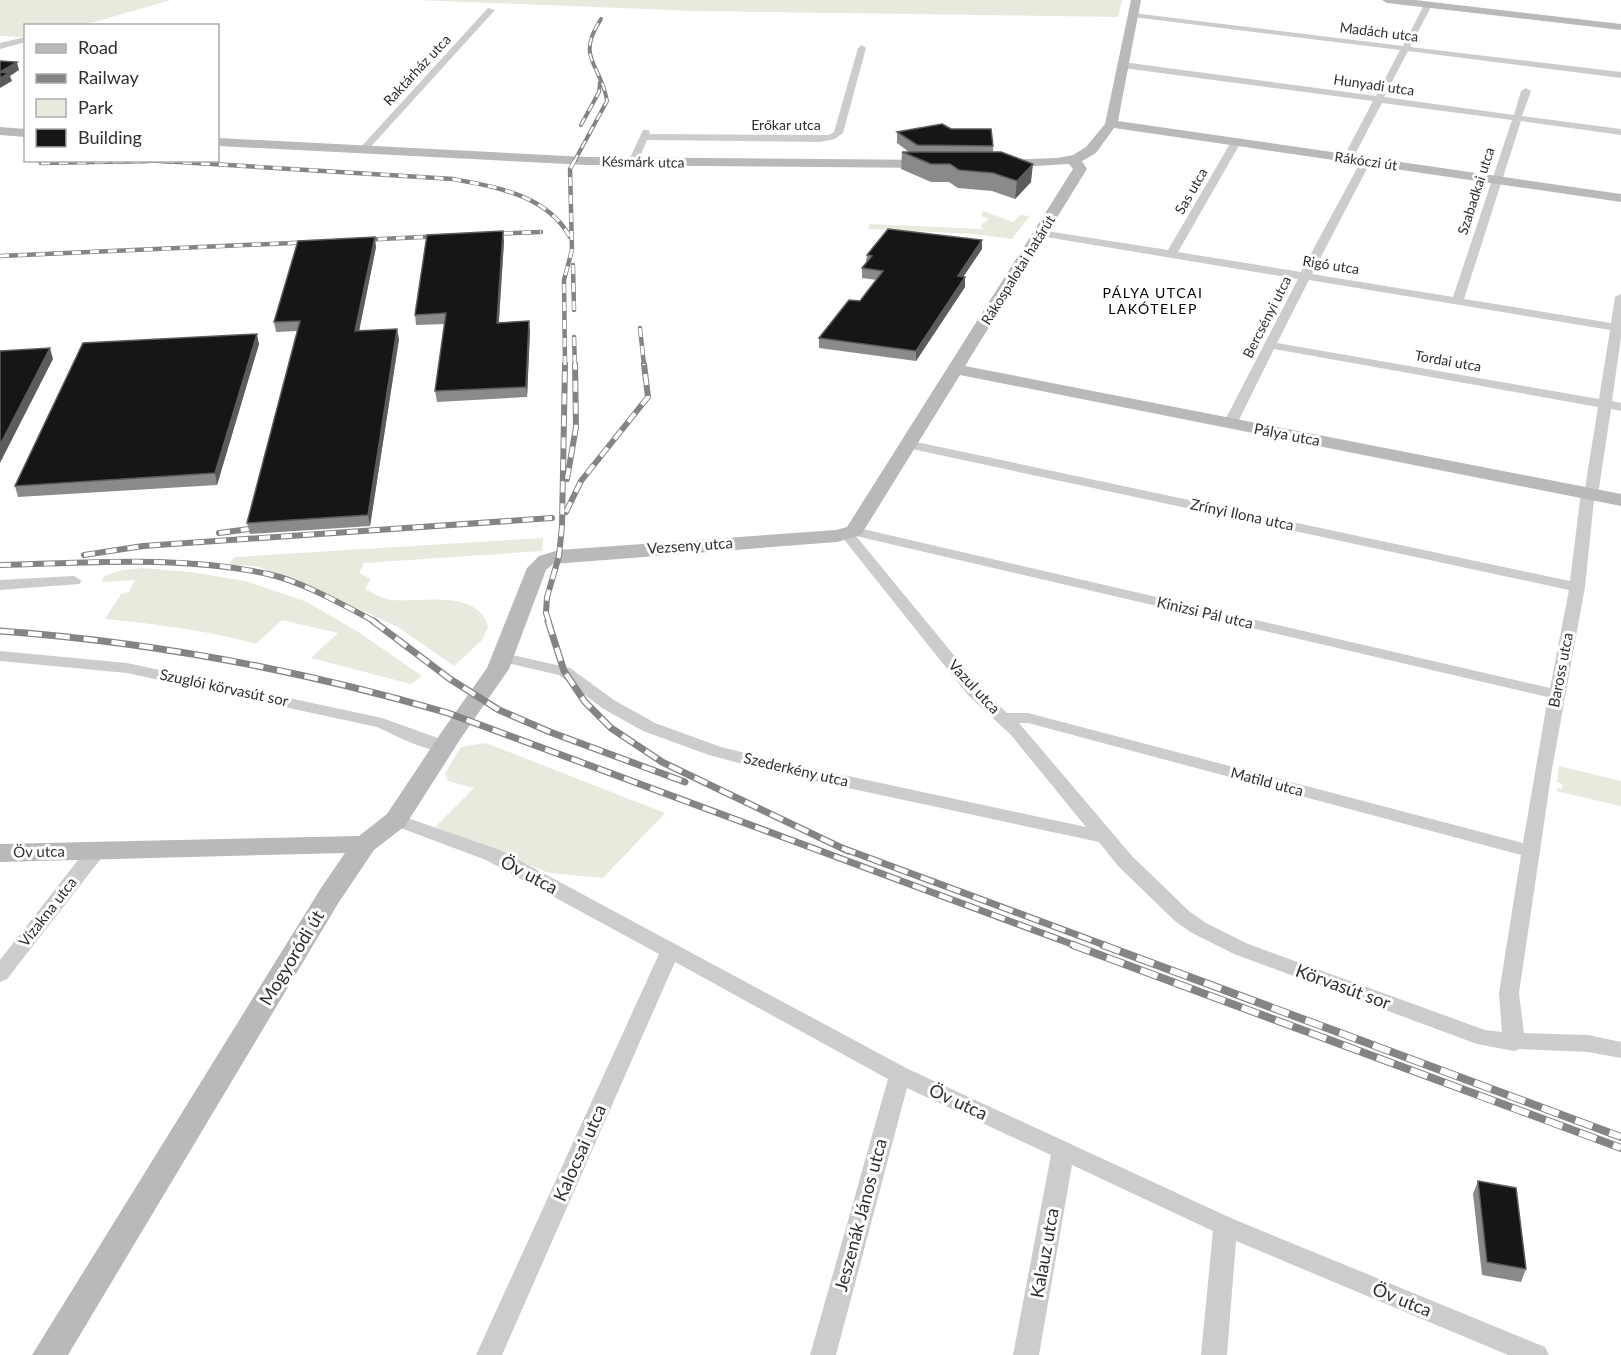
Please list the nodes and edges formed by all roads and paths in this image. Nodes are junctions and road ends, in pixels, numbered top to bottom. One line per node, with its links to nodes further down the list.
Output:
1 (1136, 0): 5 (street)
2 (1388, 0): 3 (street)
3 (1428, 5): 6 (street); 10 (street)
4 (491, 10): 22 (street, Raktárház utca)
5 (1133, 15): 10 (street, Madách utca); 11 (street)
6 (1621, 27)
7 (24, 40): 8 (street)
8 (0, 46)
9 (862, 48): 26 (street, Erőkar utca)
10 (1405, 49): 12 (street, Madách utca); 14 (street)
11 (1123, 65): 14 (street, Hunyadi utca); 16 (street)
12 (1621, 75)
13 (1526, 92): 15 (street, Szabadkai utca)
14 (1379, 99): 15 (street, Hunyadi utca); 23 (street)
15 (1516, 118): 19 (street, Hunyadi utca); 29 (street, Szabadkai utca)
16 (1111, 124): 21 (street, Rákóczi út); 24 (street)
17 (0, 131): 18 (street)
18 (24, 132)
19 (1621, 132)
20 (219, 142): 22 (street, Késmárk utca)
21 (1236, 142): 23 (street, Rákóczi út); 32 (street, Sas utca)
22 (363, 150): 26 (street, Késmárk utca)
23 (1348, 158): 25 (street, Rákóczi út)
24 (1070, 159): 28 (street); 31 (street, Rákospalotai határút)
25 (1366, 161): 29 (street, Rákóczi út); 33 (street, Bercsényi utca)
26 (633, 162): 27 (street, Késmárk utca)
27 (952, 164)
28 (986, 164)
29 (1496, 180): 30 (street, Rákóczi út); 35 (street, Szabadkai utca)
30 (1621, 198)
31 (1041, 233): 32 (street, Rigó utca); 38 (street, Rákospalotai határút)
32 (1171, 254): 33 (street, Rigó utca)
33 (1305, 276): 35 (street, Rigó utca); 37 (street, Bercsényi utca)
34 (1621, 297): 36 (street, Baross utca)
35 (1457, 301): 36 (street, Rigó utca)
36 (1618, 330): 39 (street, Baross utca)
37 (1270, 345): 39 (street, Tordai utca); 41 (street, Bercsényi utca)
38 (954, 369): 41 (street, Pálya utca); 42 (street, Rákospalotai határút)
39 (1604, 404): 40 (street, Tordai utca); 43 (street, Baross utca)
40 (1621, 407)
41 (1230, 424): 43 (street, Pálya utca)
42 (907, 444): 45 (street, Rákospalotai határút); 49 (street, Zrínyi Ilona utca)
43 (1590, 494): 44 (street, Pálya utca); 49 (street, Baross utca)
44 (1621, 500)
45 (850, 532): 46 (street, Vezseny utca); 52 (street, Kinizsi Pál utca); 53 (street, Vazul utca)
46 (537, 568): 50 (street, Mogyoródi út)
47 (74, 581): 48 (street)
48 (0, 585)
49 (1577, 587): 52 (street, Baross utca)
50 (504, 658): 54 (street, Mogyoródi út); 56 (street, Szederkény utca)
51 (3, 659): 54 (street, Szuglói körvasút sor)
52 (1556, 694): 59 (street, Baross utca)
53 (1003, 718): 56 (street, Vazul utca); 59 (street, Matild utca)
54 (443, 746): 55 (street, Mogyoródi út)
55 (396, 820): 57 (street, Mogyoródi út); 61 (street, Öv utca)
56 (1105, 837): 63 (street, Körvasút sor)
57 (365, 844): 58 (street, Öv utca); 68 (street, Mogyoródi út)
58 (96, 850): 60 (street, Öv utca); 62 (street, Vízakna utca)
59 (1530, 851): 63 (street, Baross utca)
60 (0, 852)
61 (670, 951): 65 (street, Öv utca); 69 (street, Kalocsai utca)
62 (0, 974)
63 (1514, 1043): 64 (street, Körvasút sor)
64 (1621, 1050)
65 (900, 1075): 66 (street, Öv utca); 70 (street, Jeszenák János utca)
66 (1063, 1151): 67 (street, Öv utca); 71 (street, Kalauz utca)
67 (1225, 1226): 72 (street); 73 (street, Öv utca)
68 (49, 1355)
69 (489, 1355)
70 (822, 1355)
71 (1026, 1355)
72 (1214, 1355)
73 (1536, 1355)

